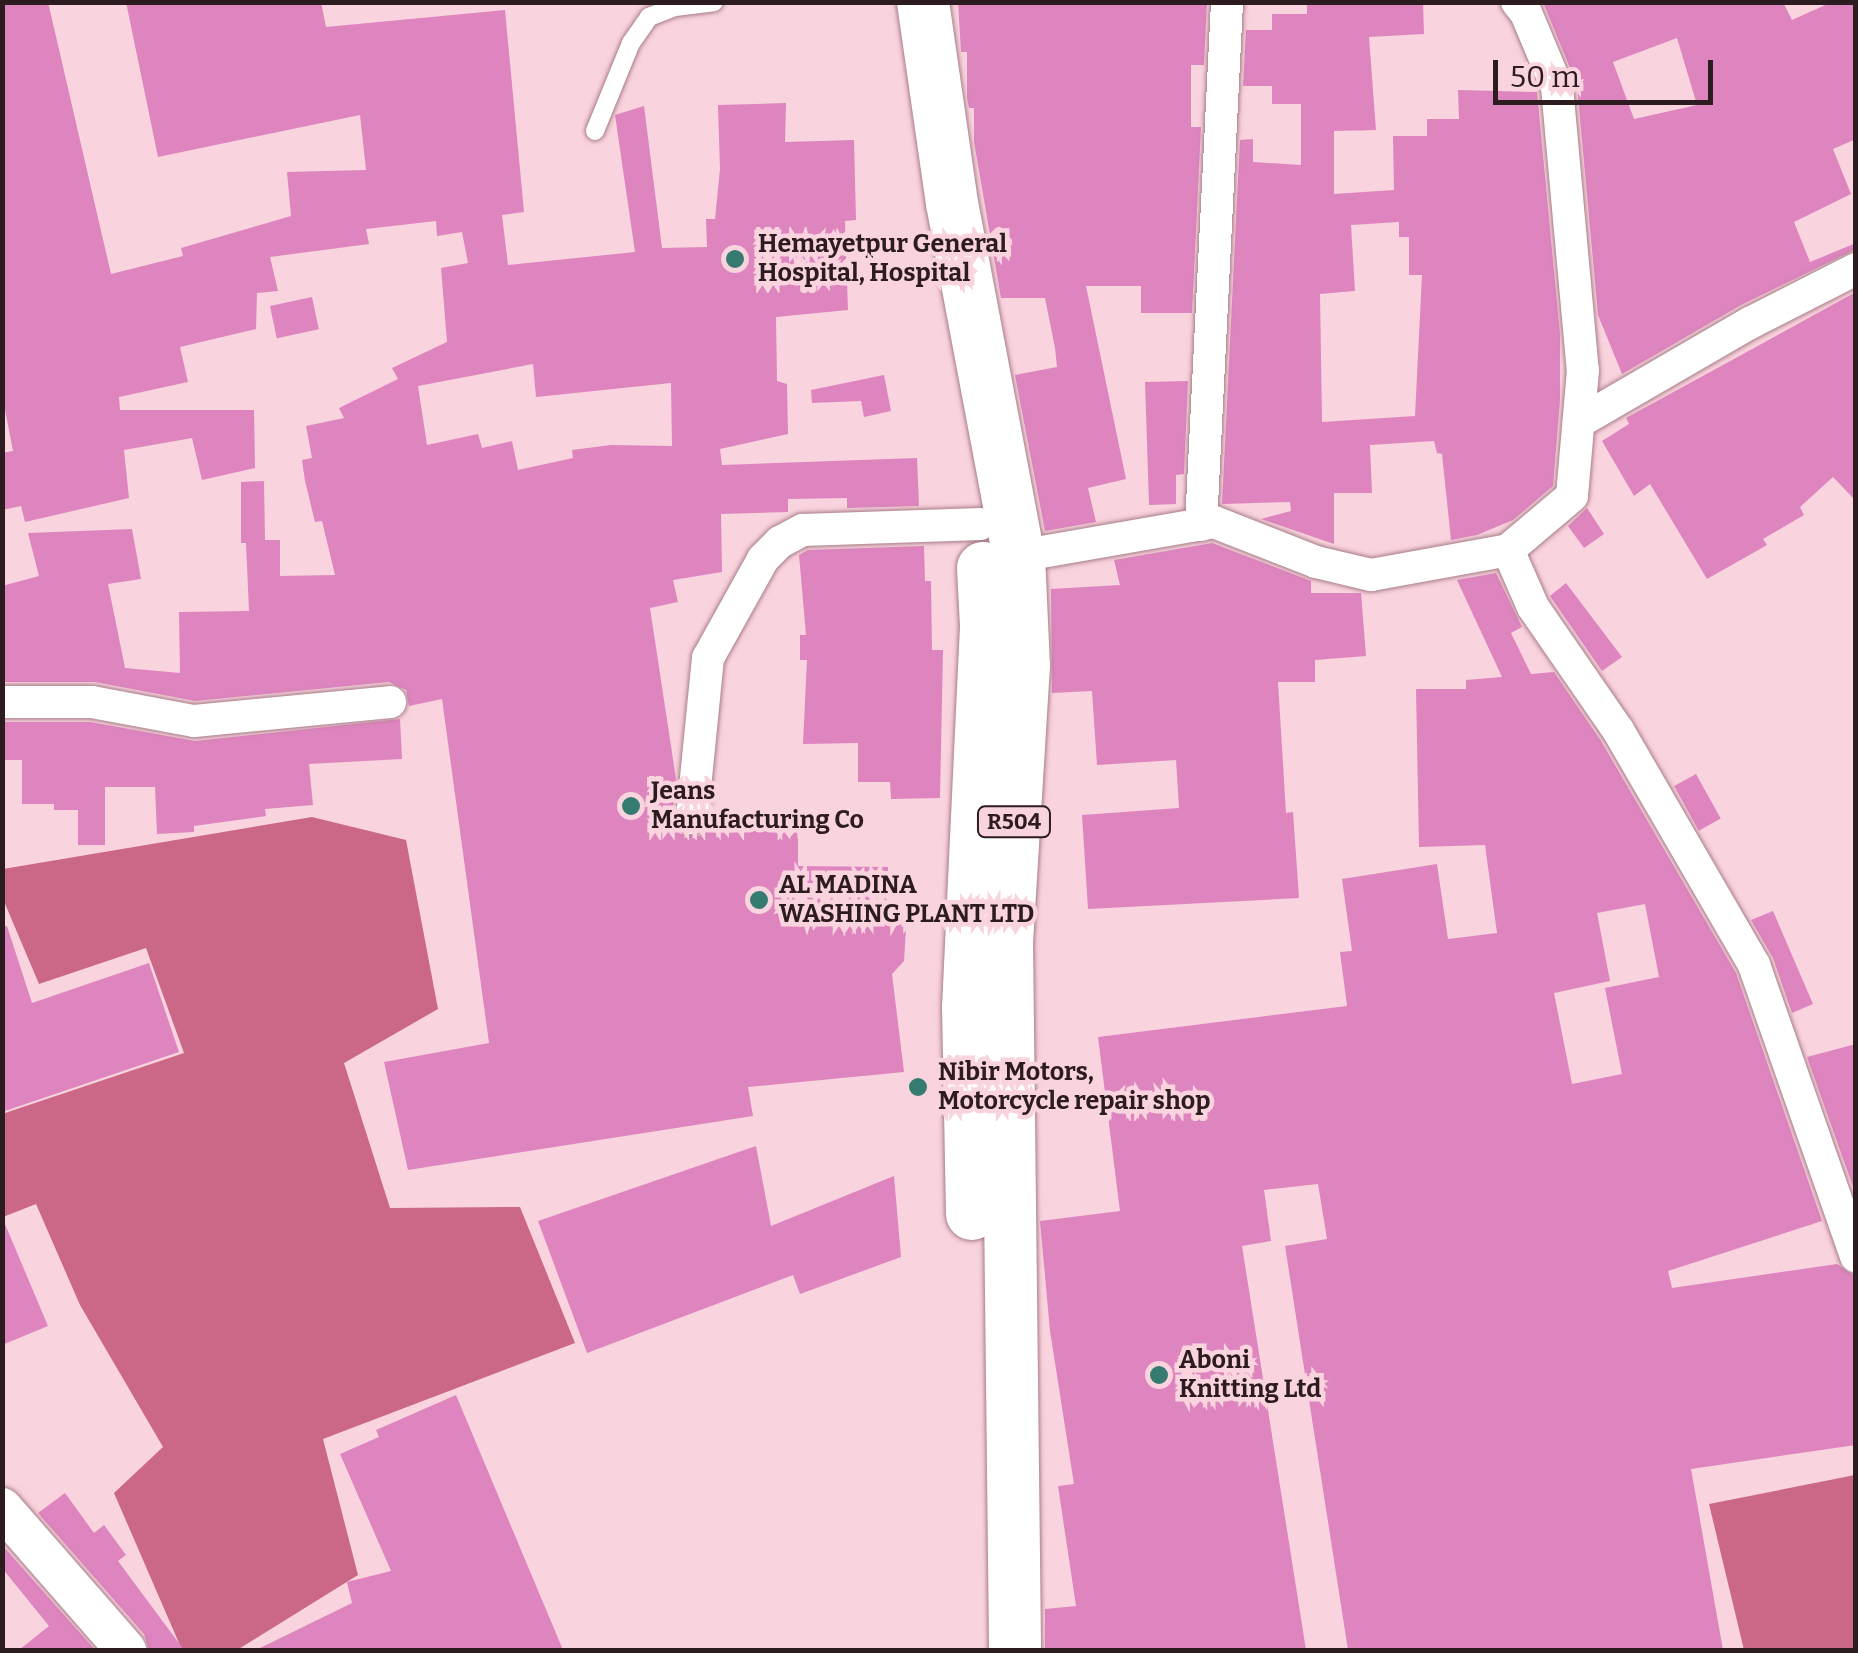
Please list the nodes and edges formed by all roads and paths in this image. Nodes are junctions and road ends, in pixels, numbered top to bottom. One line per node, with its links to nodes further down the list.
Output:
1 (714, 2): 6 (lane)
2 (891, 2): 10 (main road, R504)
3 (923, 2): 10 (main road, R504)
4 (1227, 2): 9 (street)
5 (1517, 2): 8 (street)
6 (595, 132)
7 (1856, 269): 8 (street)
8 (1579, 422): 11 (street)
9 (1201, 524): 10 (street); 11 (street)
10 (999, 540): 14 (street); 15 (main road, R504)
11 (1508, 550): 16 (street)
12 (2, 702): 13 (street)
13 (390, 702)
14 (692, 818)
15 (988, 1008): 19 (main road, R504); 20 (main road, R504)
16 (1856, 1257)
17 (2, 1508): 18 (street)
18 (126, 1650)
19 (979, 1650)
20 (1016, 1650)

